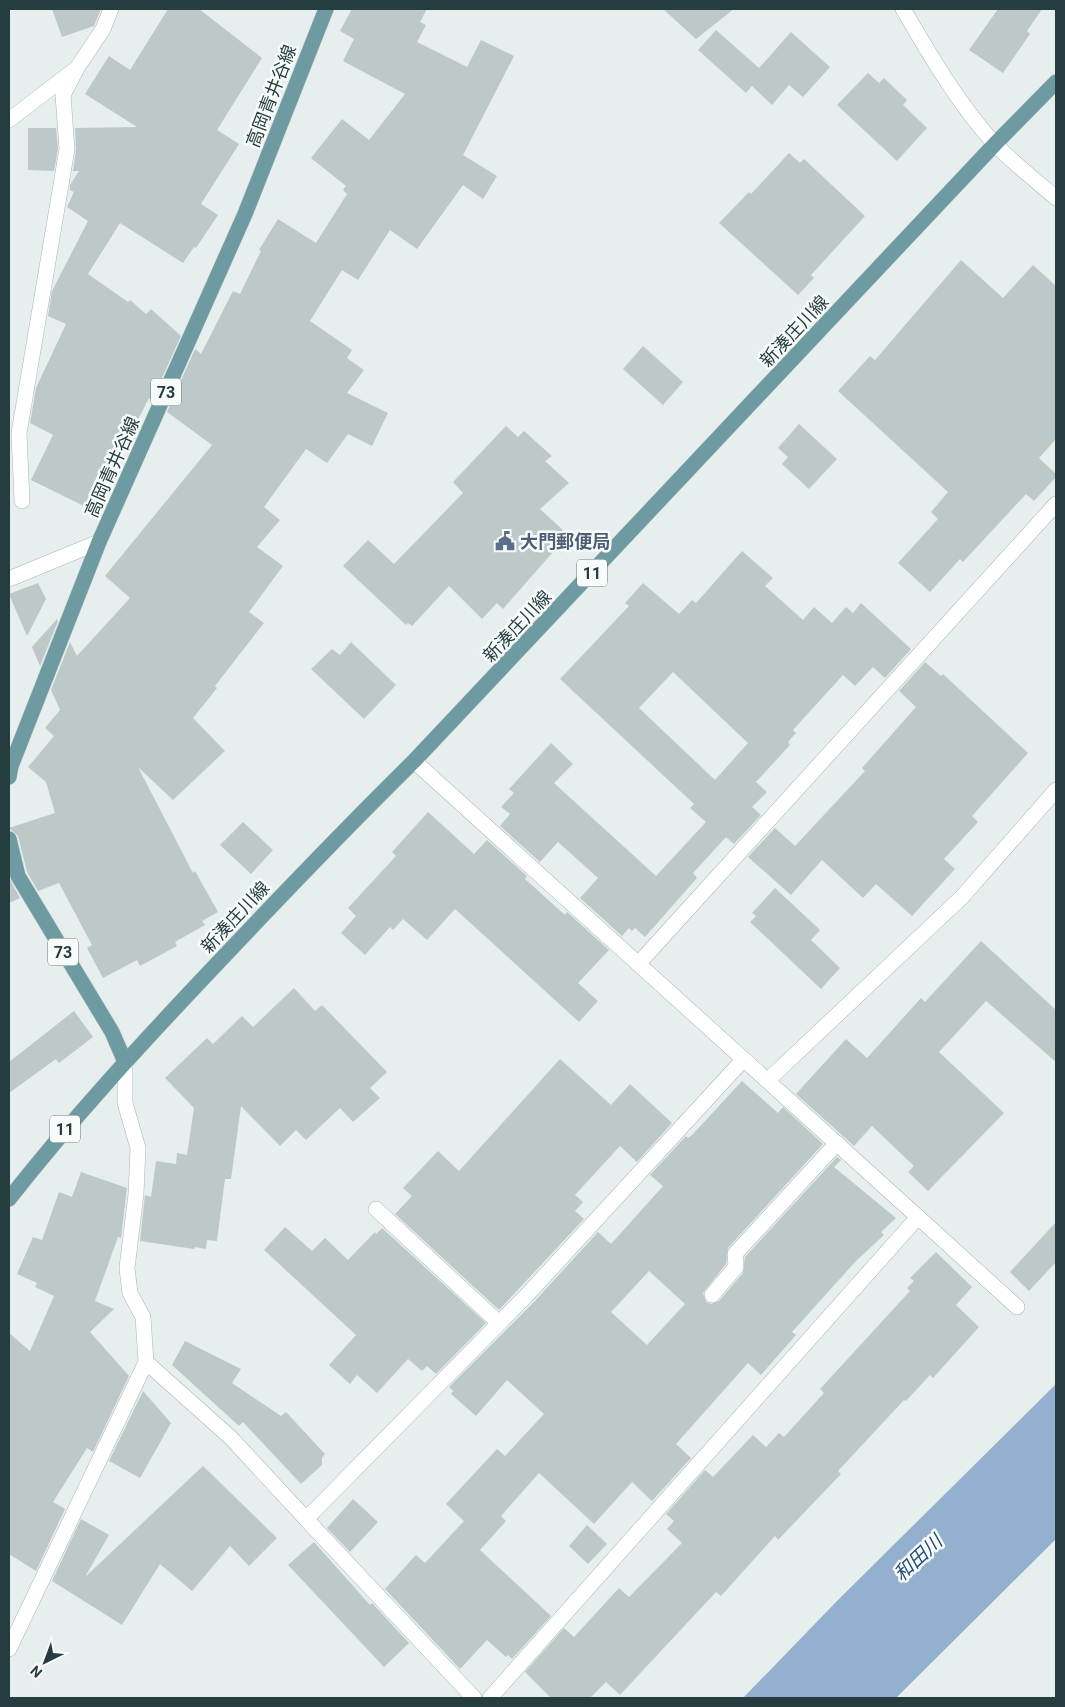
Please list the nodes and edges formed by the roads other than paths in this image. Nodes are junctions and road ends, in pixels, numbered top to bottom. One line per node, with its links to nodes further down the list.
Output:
1 (111, 9): 4 (street)
2 (326, 9): 11 (main road, 高岡青井谷線 / 73)
3 (903, 9): 7 (street)
4 (77, 68): 6 (street); 9 (street)
5 (1056, 82): 7 (main road, 新湊庄川線 / 11)
6 (9, 120)
7 (995, 144): 8 (street); 13 (main road, 新湊庄川線 / 11)
8 (1056, 198)
9 (22, 501)
10 (1056, 504): 17 (street)
11 (99, 542): 12 (street); 14 (main road, 高岡青井谷線 / 73)
12 (9, 579)
13 (414, 761): 17 (street); 19 (main road, 新湊庄川線 / 11)
14 (9, 770)
15 (1056, 790): 20 (street)
16 (9, 839): 19 (main road, 73)
17 (639, 963): 18 (street)
18 (743, 1060): 20 (street); 27 (street)
19 (125, 1062): 22 (main road, 新湊庄川線 / 11); 28 (street)
20 (768, 1080): 21 (street)
21 (837, 1143): 24 (street); 25 (street)
22 (9, 1199)
23 (376, 1209): 27 (street)
24 (918, 1218): 26 (street); 32 (street)
25 (712, 1295)
26 (1018, 1307)
27 (499, 1323): 29 (street)
28 (146, 1362): 29 (street); 30 (street)
29 (306, 1520): 31 (street)
30 (9, 1649)
31 (474, 1698)
32 (490, 1698)

